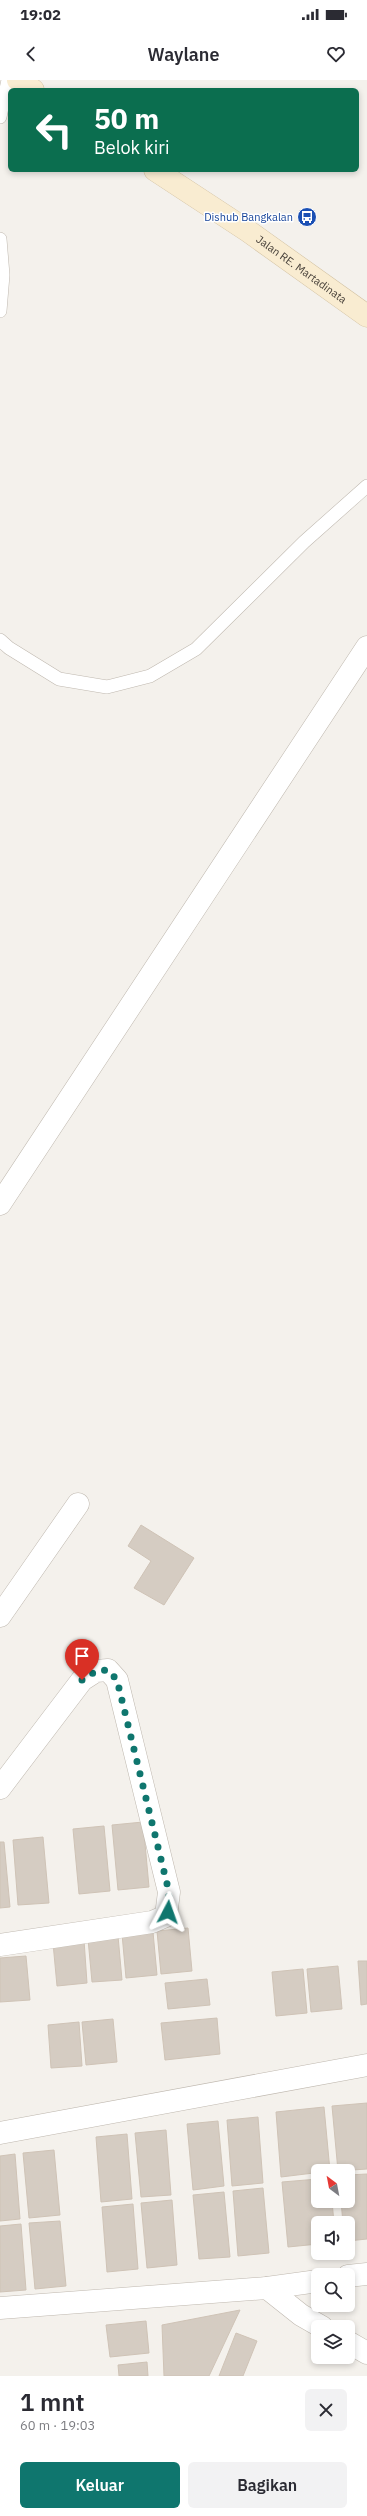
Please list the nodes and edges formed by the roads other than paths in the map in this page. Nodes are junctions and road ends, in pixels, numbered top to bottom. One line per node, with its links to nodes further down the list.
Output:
1 (8, 80): 4 (lane)
2 (18, 80): 3 (main road)
3 (30, 88)
4 (0, 117)
5 (158, 172): 8 (main road, Jalan RE. Martadinata)
6 (0, 239): 7 (lane)
7 (0, 311)
8 (367, 316)
9 (367, 486): 10 (lane)
10 (0, 640)
11 (367, 647): 12 (street)
12 (0, 1204)
13 (78, 1504): 14 (street)
14 (0, 1616)
15 (0, 1788): 16 (street)
16 (0, 1944)
17 (367, 2065): 18 (street)
18 (0, 2133)
19 (367, 2274): 20 (street)
20 (355, 2275)
21 (311, 2282): 22 (street)
22 (268, 2288): 23 (street); 24 (street)
23 (0, 2308)
24 (311, 2321)
25 (355, 2346): 26 (street)
26 (367, 2353)

